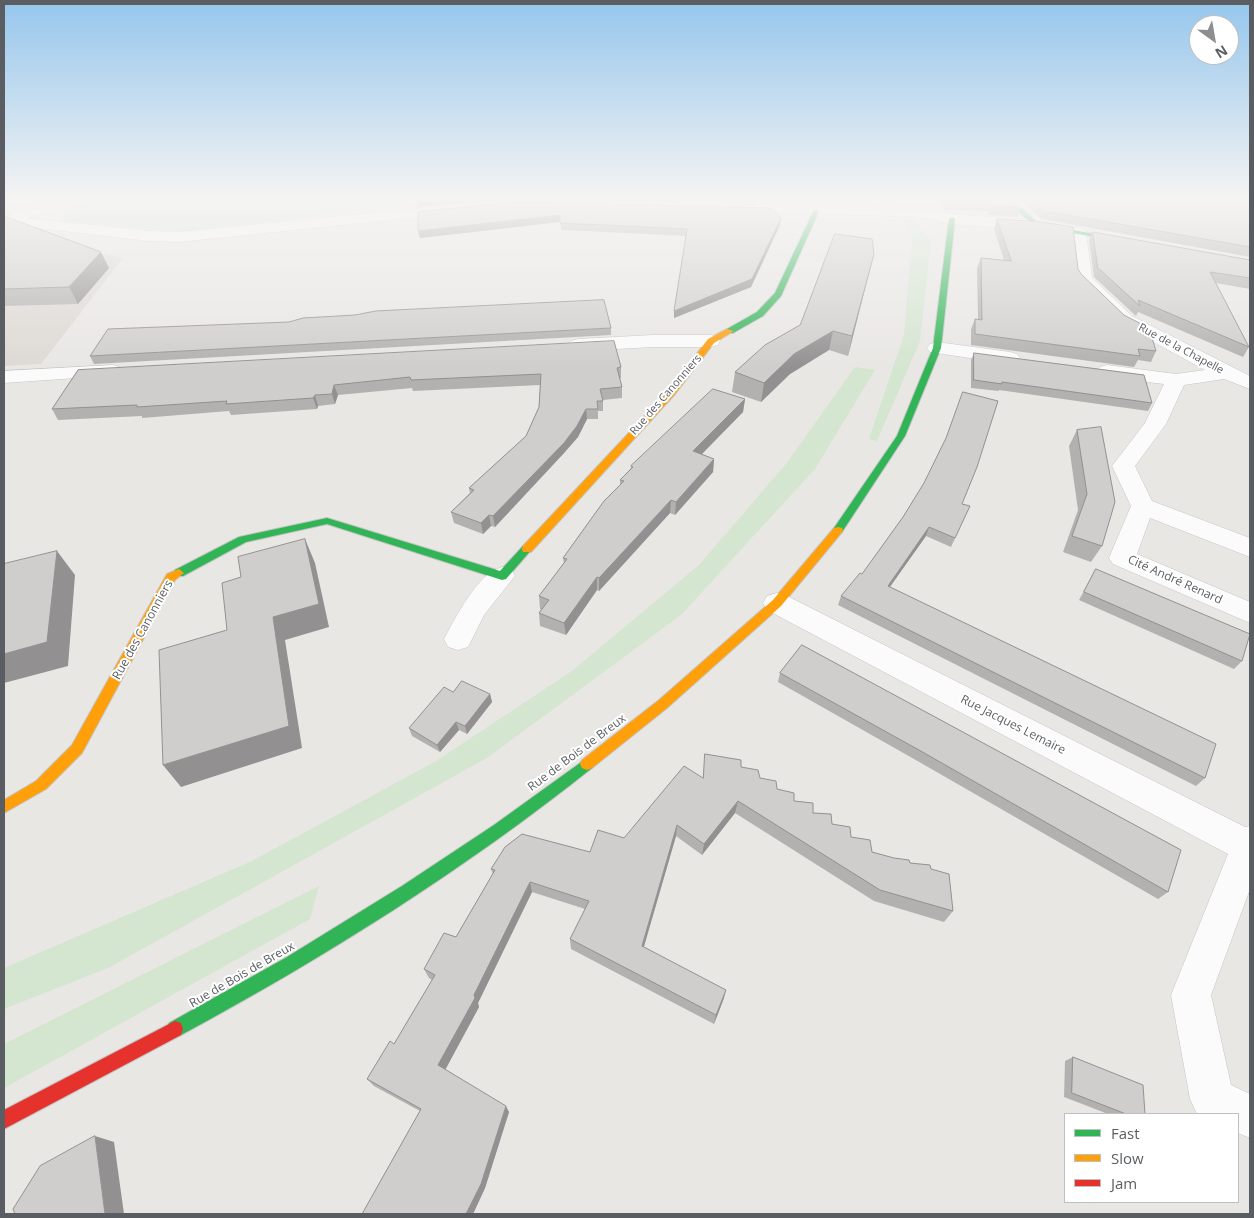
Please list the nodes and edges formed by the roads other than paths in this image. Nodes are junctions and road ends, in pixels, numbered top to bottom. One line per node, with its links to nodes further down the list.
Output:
1 (795, 256): 4 (street, Rue des Canonniers)
2 (948, 256): 6 (street, Rue de Bois de Breux)
3 (1081, 256): 10 (street, Rue de la Chapelle)
4 (711, 342): 5 (street); 16 (street, Rue des Canonniers)
5 (564, 346)
6 (937, 348): 7 (street); 17 (street, Rue de Bois de Breux)
7 (1033, 361)
8 (1090, 368): 12 (street)
9 (126, 371): 11 (street)
10 (1226, 373): 12 (street); 13 (street, Rue de la Chapelle)
11 (4, 377)
12 (1176, 380): 14 (street)
13 (1250, 383)
14 (1143, 506): 15 (street); 18 (street, Cité André Renard)
15 (1250, 548)
16 (502, 576): 19 (street, Rue des Canonniers); 20 (street, Rue des Canonniers)
17 (777, 603): 21 (street, Rue Jacques Lemaire); 23 (street, Rue de Bois de Breux)
18 (1250, 613)
19 (458, 639)
20 (4, 807)
21 (1250, 846): 22 (street, Rue Jacques Lemaire)
22 (1250, 1116)
23 (4, 1120)

